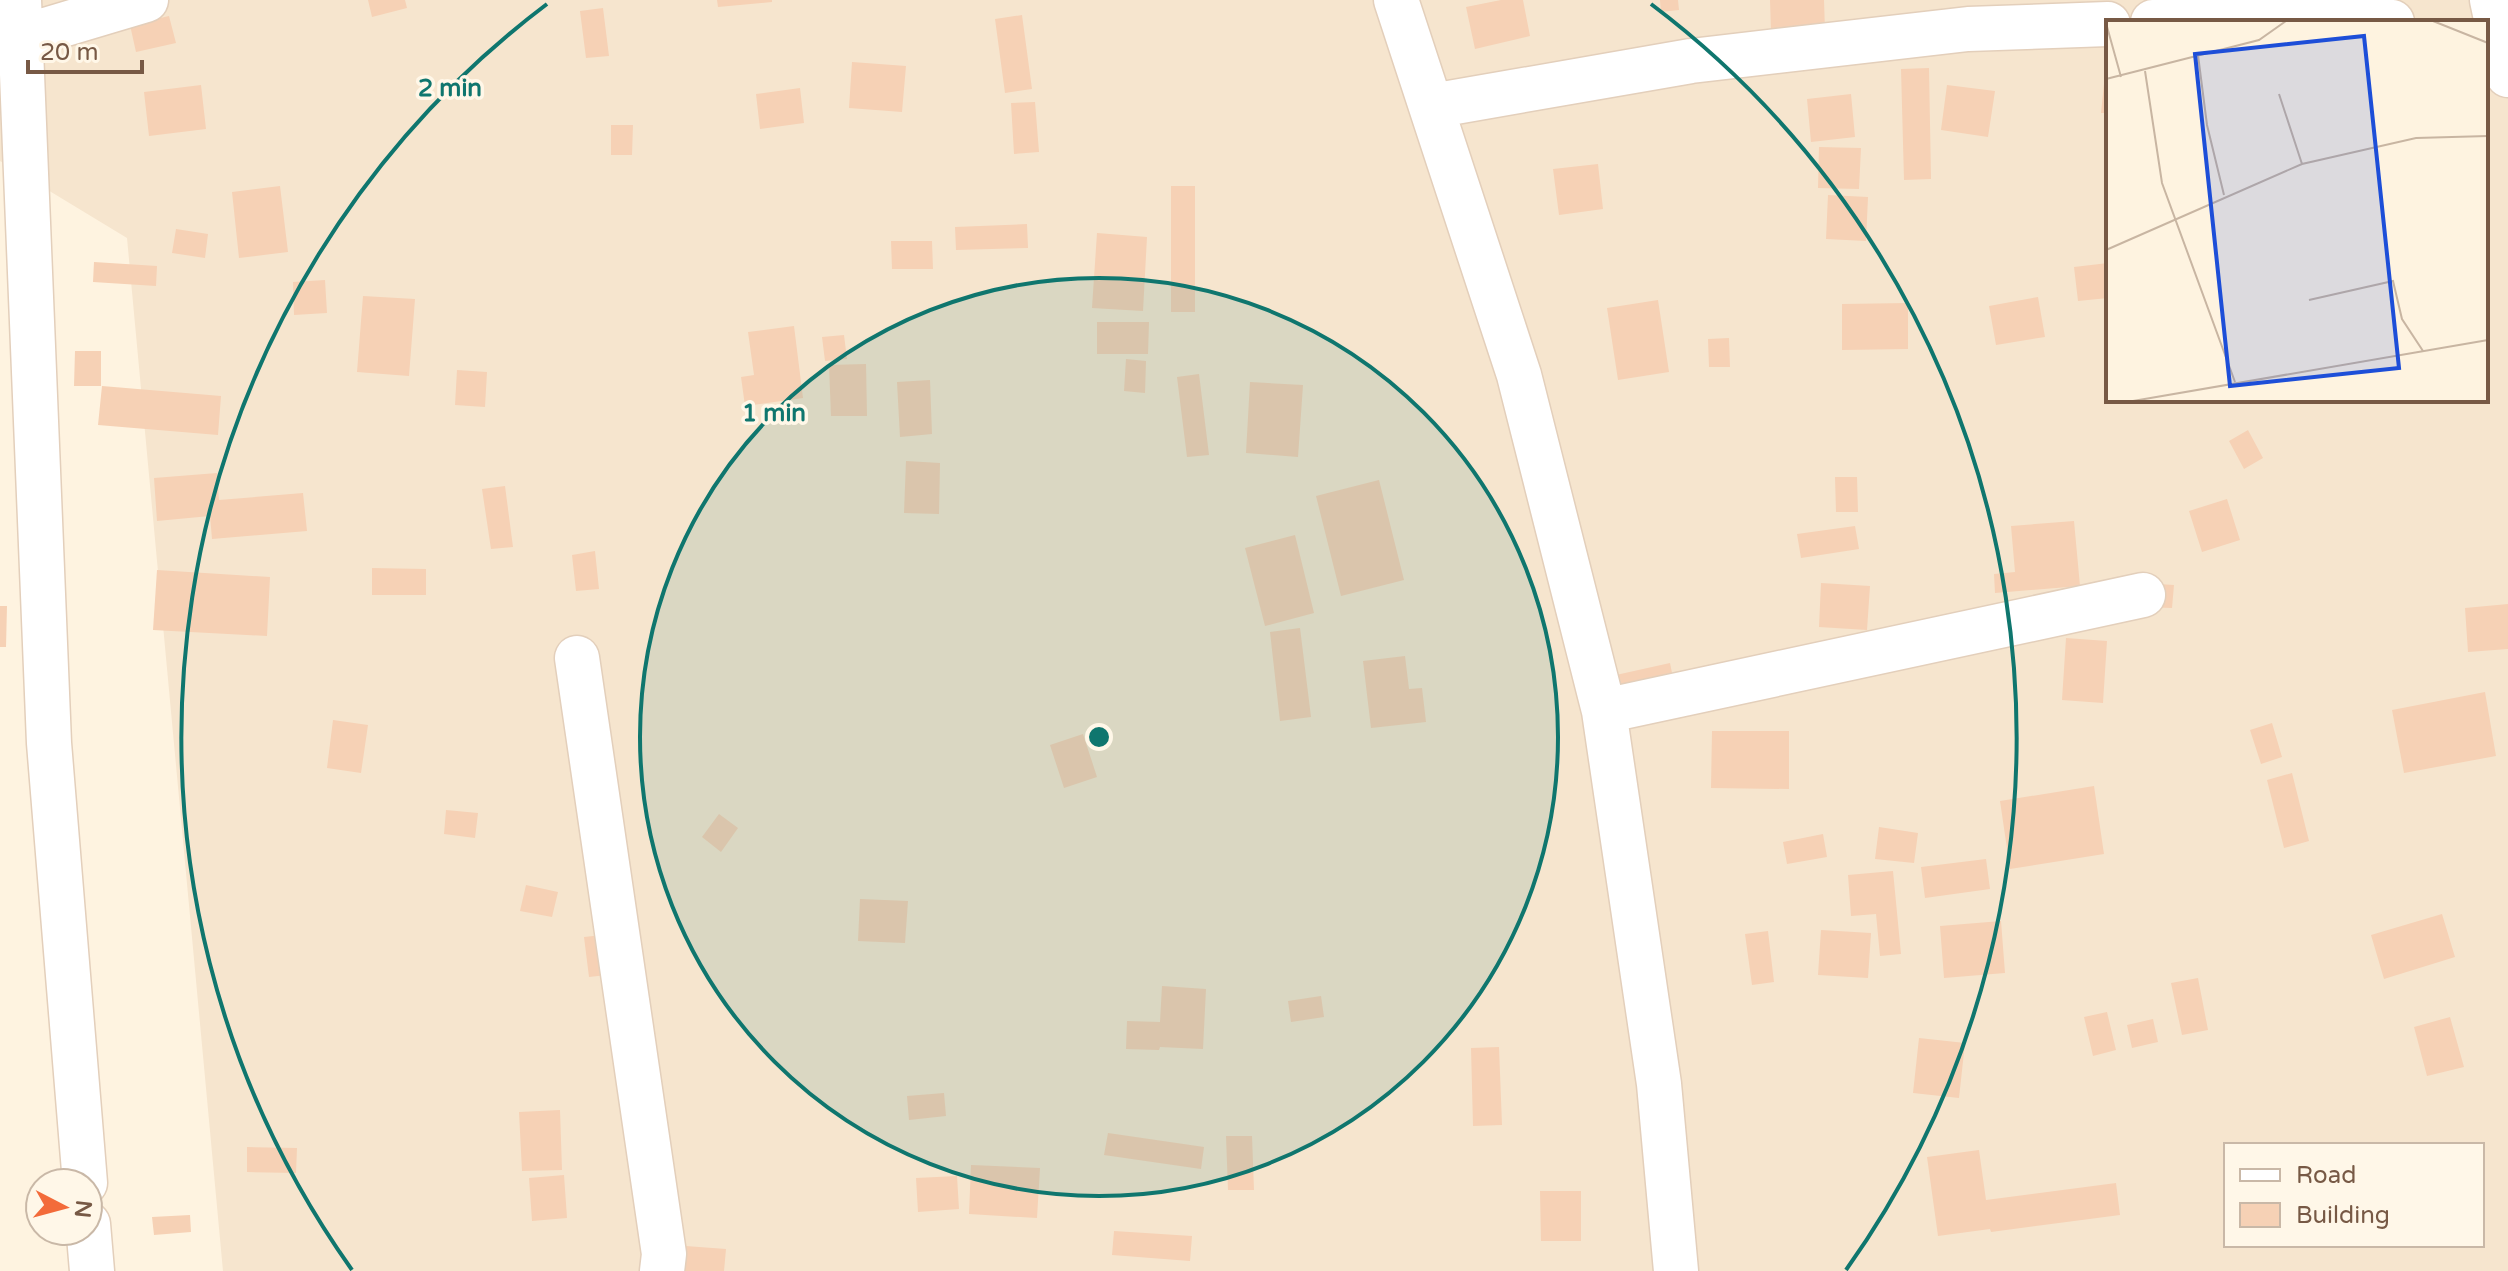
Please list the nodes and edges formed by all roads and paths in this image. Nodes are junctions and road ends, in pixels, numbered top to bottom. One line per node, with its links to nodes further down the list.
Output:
1 (146, 0): 4 (street)
2 (1396, 0): 9 (street)
3 (2491, 15): 8 (street)
4 (20, 19): 13 (street)
5 (2200, 20): 6 (street)
6 (2378, 20)
7 (2106, 24): 9 (street)
8 (2508, 75)
9 (1432, 106): 12 (street)
10 (2143, 595): 12 (street)
11 (577, 658): 16 (street)
12 (1604, 711): 17 (street)
13 (84, 1167)
14 (90, 1247): 15 (street)
15 (92, 1271)
16 (662, 1271)
17 (1676, 1271)

